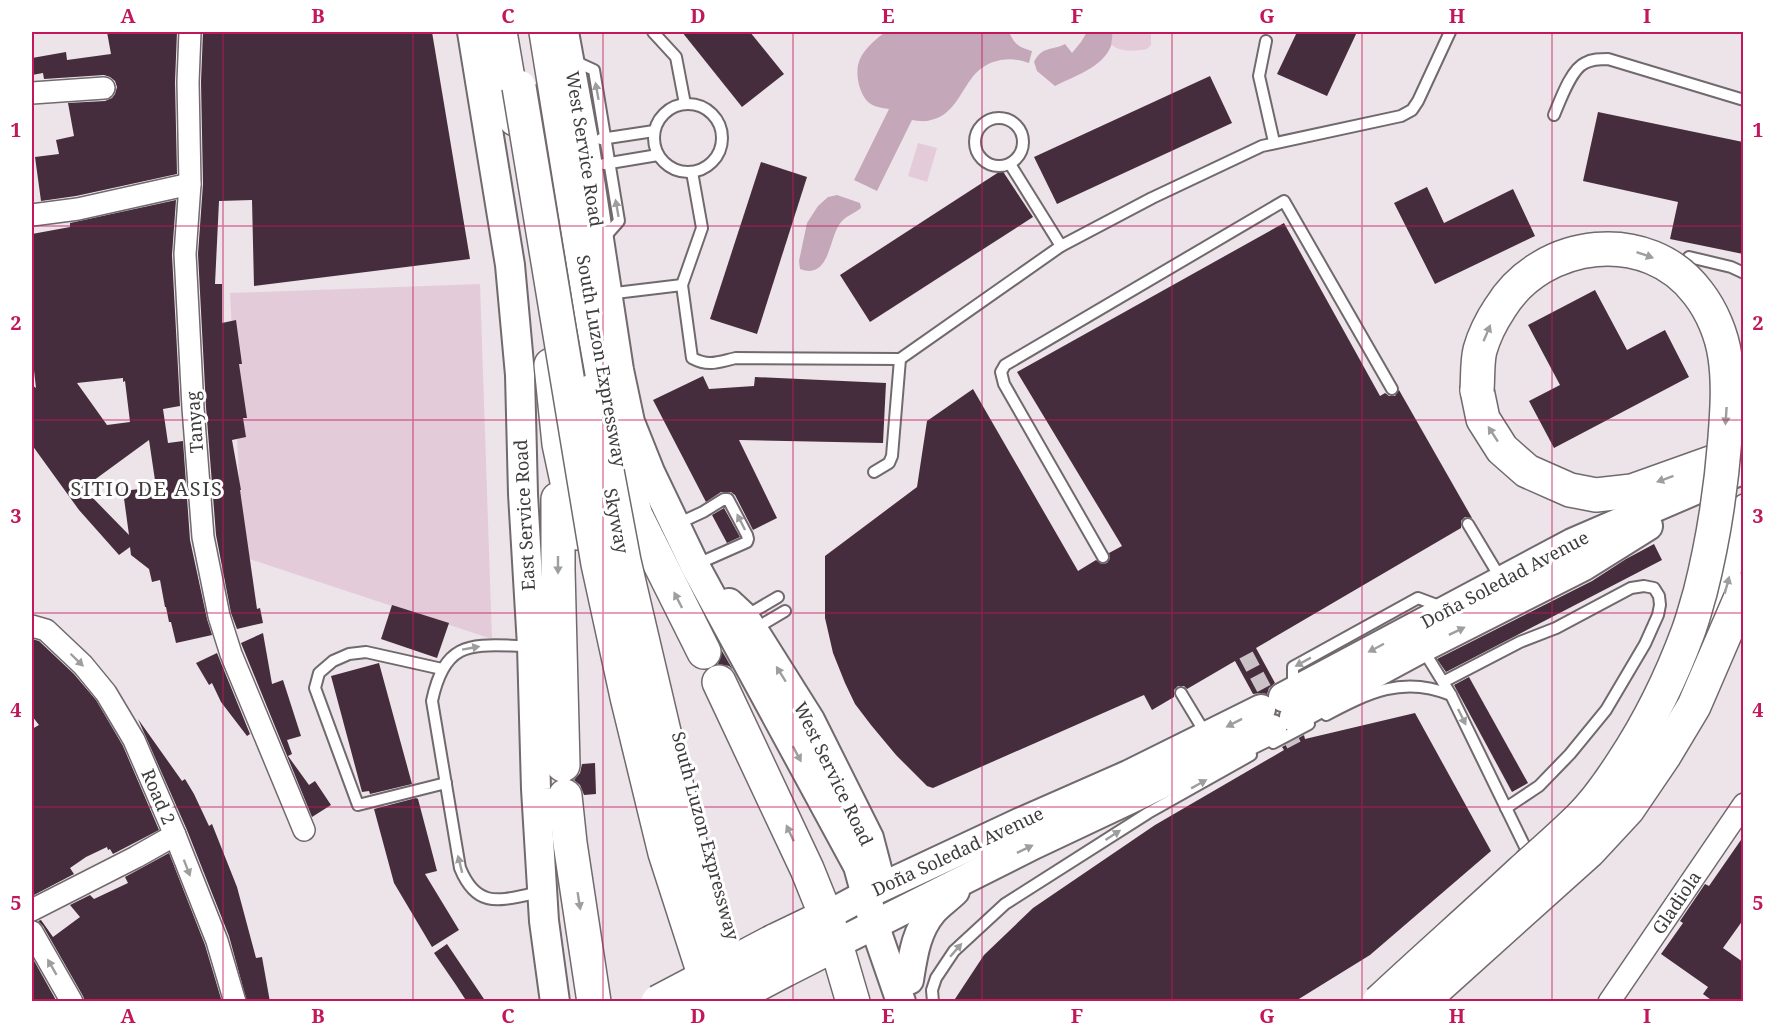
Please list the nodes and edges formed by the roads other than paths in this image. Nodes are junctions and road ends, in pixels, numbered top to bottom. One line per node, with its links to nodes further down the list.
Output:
1 (190, 32): 22 (street, Tanyag)
2 (472, 32): 46 (main road, East Service Road)
3 (500, 32): 28 (main road, South Luzon Expressway)
4 (510, 32): 86 (main road, Skyway, bridge)
5 (533, 32): 88 (main road, Skyway, bridge)
6 (546, 32): 28 (main road, South Luzon Expressway)
7 (564, 32): 18 (main road, West Service Road)
8 (653, 32): 14 (lane)
9 (1450, 32): 17 (lane)
10 (1266, 41): 17 (lane)
11 (104, 88): 12 (street)
12 (32, 93)
13 (1743, 100): 15 (lane)
14 (685, 104): 16 (lane); 21 (lane)
15 (1554, 115)
16 (654, 131): 18 (lane); 19 (lane)
17 (1274, 142): 24 (lane)
18 (597, 152): 19 (lane); 28 (main road, West Service Road)
19 (658, 155): 21 (lane)
20 (1010, 164): 20 (lane); 24 (lane)
21 (692, 172): 27 (lane)
22 (190, 184): 23 (street); 65 (street, Tanyag)
23 (32, 215)
24 (1061, 246): 29 (lane)
25 (1689, 257): 26 (lane)
26 (1743, 273)
27 (682, 285): 28 (lane); 29 (lane)
28 (580, 319): 31 (main road, South Luzon Expressway); 32 (main road, South Luzon Expressway); 37 (main road, West Service Road)
29 (900, 359): 34 (lane)
30 (1392, 389): 38 (lane)
31 (559, 444): 83 (main road, one-way to 83); 85 (main road, South Luzon Expressway)
32 (616, 447): 48 (main road, one-way to 32); 89 (main road, South Luzon Expressway)
33 (1740, 461): 41 (main road, Doña Soledad Avenue); 68 (street); 78 (main road, one-way to 78, bridge)
34 (874, 472)
35 (1743, 505): 68 (street, one-way to 35)
36 (1468, 524): 41 (lane)
37 (674, 526): 39 (main road, West Service Road); 39 (lane, one-way to 37)
38 (1103, 557)
39 (697, 570): 44 (main road, West Service Road); 70 (main road, West Service Road, one-way to 70)
40 (1743, 590): 93 (main road, bridge)
41 (1507, 591): 47 (main road, Doña Soledad Avenue, one-way to 41); 58 (main road, Doña Soledad Avenue, one-way to 58)
42 (778, 597): 44 (lane)
43 (785, 612): 44 (lane)
44 (748, 624): 70 (main road, West Service Road, one-way to 44)
45 (32, 626): 66 (street, Road 2, one-way to 66)
46 (532, 646): 50 (lane, one-way to 46); 71 (main road, East Service Road)
47 (1422, 648): 53 (lane); 54 (main road, Doña Soledad Avenue)
48 (704, 652)
49 (1728, 656): 51 (lane)
50 (442, 669): 60 (lane); 60 (lane)
51 (1718, 674)
52 (719, 682): 75 (main road, one-way to 52)
53 (1443, 682): 56 (lane); 62 (lane)
54 (1375, 683): 56 (lane); 57 (main road, Doña Soledad Avenue)
55 (1181, 693): 59 (lane)
56 (1451, 695): 62 (lane, one-way to 62)
57 (1335, 703): 58 (main road, Doña Soledad Avenue); 63 (lane, one-way to 57)
58 (1280, 709): 59 (main road, Doña Soledad Avenue, one-way to 59); 64 (main road, Doña Soledad Avenue)
59 (1207, 737): 70 (main road, Doña Soledad Avenue)
60 (446, 783): 71 (lane, one-way to 60)
61 (1743, 804): 94 (street, Gladiola)
62 (1506, 808): 67 (lane)
63 (1148, 813): 64 (lane); 91 (lane, one-way to 63)
64 (1093, 817): 69 (main road, Doña Soledad Avenue, one-way to 64)
65 (304, 830)
66 (175, 835): 72 (street); 81 (street, Road 2, one-way to 81)
67 (1527, 851): 68 (lane); 78 (lane)
68 (1541, 872): 73 (lane); 92 (street)
69 (972, 875): 74 (main road, Doña Soledad Avenue); 79 (main road)
70 (874, 891): 74 (main road, West Service Road); 75 (main road, Doña Soledad Avenue)
71 (542, 892): 82 (main road, East Service Road)
72 (32, 910)
73 (1538, 913)
74 (882, 920): 75 (main road, Doña Soledad Avenue); 79 (main road, West Service Road)
75 (831, 930): 77 (main road, Doña Soledad Avenue); 90 (main road)
76 (32, 932): 80 (street, one-way to 76)
77 (779, 956): 84 (main road, Doña Soledad Avenue, bridge); 87 (main road, Doña Soledad Avenue, bridge)
78 (1382, 992)
79 (909, 994)
80 (72, 1002)
81 (235, 1002)
82 (555, 1002)
83 (594, 1002)
84 (658, 1002)
85 (697, 1002)
86 (713, 1002)
87 (724, 1002)
88 (740, 1002)
89 (751, 1002)
90 (853, 1002)
91 (933, 1002)
92 (1398, 1002)
93 (1421, 1002)
94 (1609, 1002)

